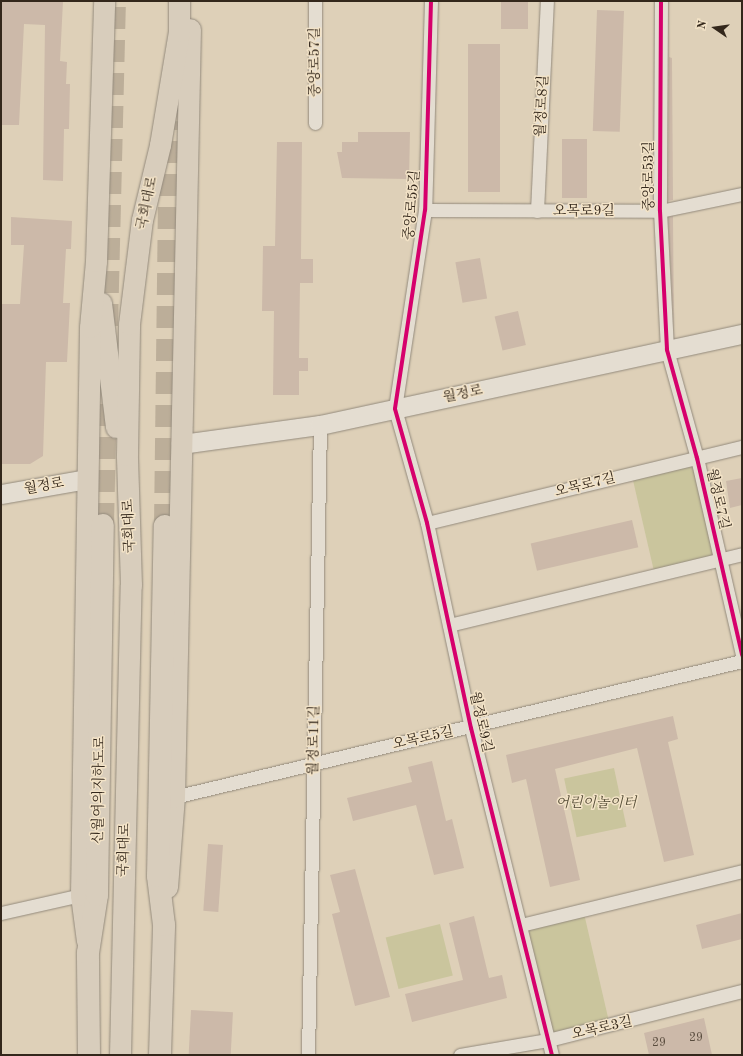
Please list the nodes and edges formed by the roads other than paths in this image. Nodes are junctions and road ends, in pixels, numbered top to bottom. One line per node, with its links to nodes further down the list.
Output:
1 (104, 1): 13 (main road)
2 (179, 1): 44 (main road, 국회대로)
3 (191, 1): 18 (main road)
4 (315, 1): 8 (street, 중앙로57길)
5 (431, 1): 10 (street, 중앙로55길)
6 (547, 1): 11 (street, 월정로8길)
7 (661, 1): 12 (street, 중앙로53길)
8 (315, 123)
9 (742, 194): 12 (street, 오목로9길)
10 (425, 210): 11 (street, 오목로9길); 16 (street, 중앙로55길)
11 (537, 211): 12 (street, 오목로9길)
12 (660, 211): 15 (street, 중앙로53길)
13 (96, 261): 21 (main road); 43 (main road, 국회대로)
14 (742, 334): 15 (street, 월정로)
15 (667, 350): 16 (street, 월정로); 20 (street, 월정로7길)
16 (396, 409): 17 (street, 월정로); 23 (street, 월정로9길)
17 (320, 426): 18 (street, 월정로); 32 (street, 월정로11길)
18 (181, 444): 33 (main road)
19 (742, 447): 20 (street, 오목로7길)
20 (697, 458): 23 (street, 오목로7길); 27 (street, 월정로7길)
21 (88, 479): 22 (street, 월정로); 35 (main road)
22 (1, 494)
23 (428, 523): 28 (street, 월정로9길)
24 (103, 525): 39 (highway, 신월여의지하도로)
25 (165, 526): 37 (highway)
26 (742, 554): 27 (street)
27 (720, 559): 28 (street); 29 (street, 월정로7길)
28 (449, 625): 31 (street, 월정로9길)
29 (742, 655)
30 (742, 661): 31 (street, 오목로5길)
31 (471, 728): 32 (street, 오목로5길); 38 (street, 월정로9길)
32 (314, 764): 33 (street, 오목로5길); 46 (street, 월정로11길)
33 (174, 797): 37 (main road)
34 (742, 871): 38 (street)
35 (81, 895): 36 (street); 39 (main road)
36 (1, 913)
37 (164, 925): 45 (highway)
38 (521, 925): 41 (street, 월정로9길)
39 (88, 953): 42 (highway, 신월여의지하도로)
40 (742, 991): 41 (street, 오목로3길)
41 (548, 1040): 47 (street, 오목로3길); 48 (street, 월정로9길)
42 (89, 1055)
43 (109, 1055)
44 (120, 1055)
45 (160, 1055)
46 (308, 1055)
47 (460, 1055)
48 (552, 1055)

